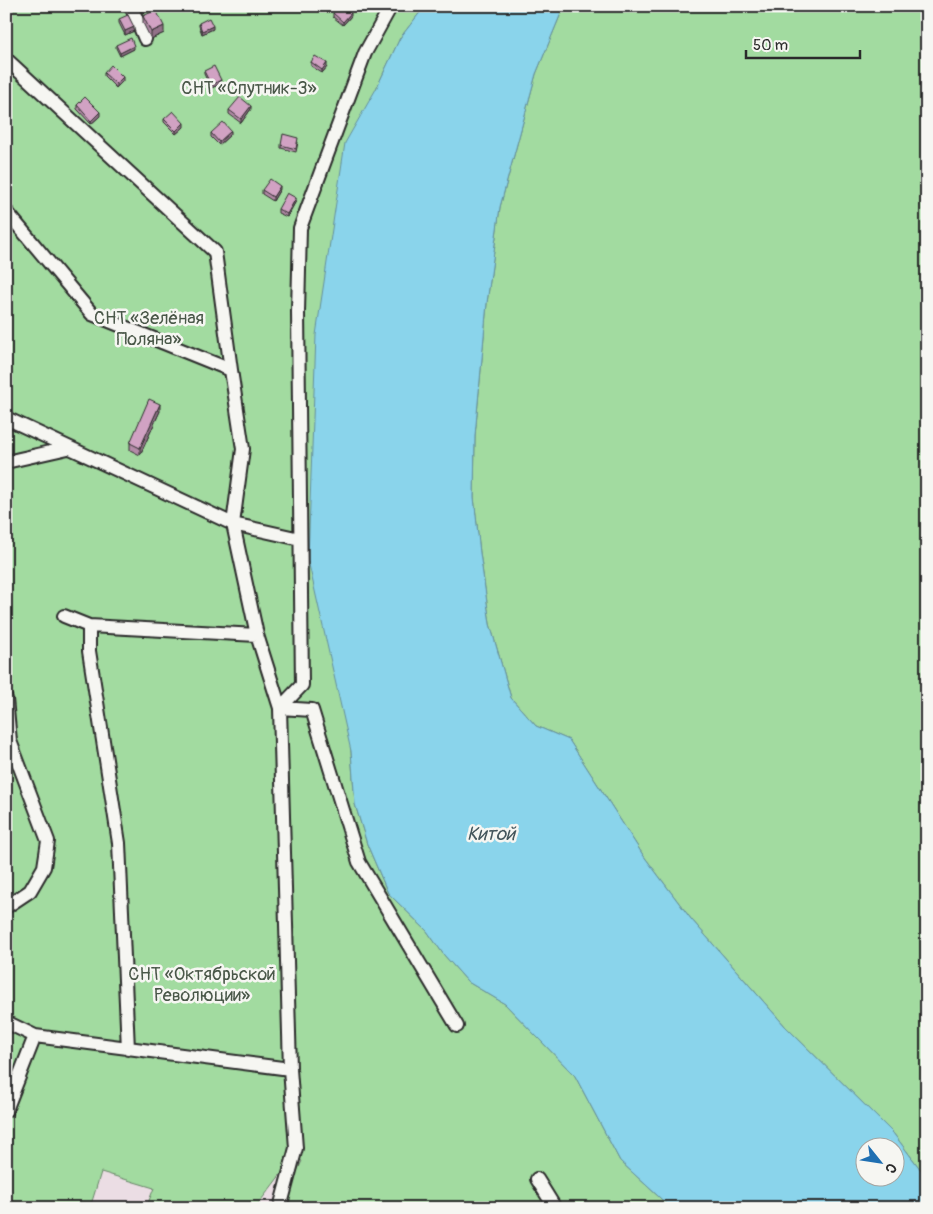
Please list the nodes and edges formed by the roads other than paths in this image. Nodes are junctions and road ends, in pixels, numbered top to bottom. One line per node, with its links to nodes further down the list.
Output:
1 (131, 6): 3 (street)
2 (391, 6): 11 (street)
3 (145, 39)
4 (6, 59): 6 (street)
5 (6, 211): 6 (street)
6 (231, 370): 10 (street)
7 (6, 418): 8 (street)
8 (68, 448): 9 (street); 10 (street)
9 (6, 462)
10 (233, 524): 11 (street); 14 (street)
11 (300, 539): 16 (street)
12 (64, 616): 13 (street)
13 (89, 626): 14 (street); 22 (street)
14 (256, 635): 16 (street)
15 (6, 699): 17 (street)
16 (280, 708): 20 (street); 23 (street)
17 (8, 742): 18 (street)
18 (6, 907)
19 (6, 1022): 21 (street)
20 (457, 1026)
21 (35, 1036): 22 (street); 24 (street)
22 (128, 1049): 23 (street)
23 (290, 1069): 26 (street)
24 (6, 1110)
25 (538, 1179): 27 (street)
26 (280, 1208)
27 (555, 1208)

